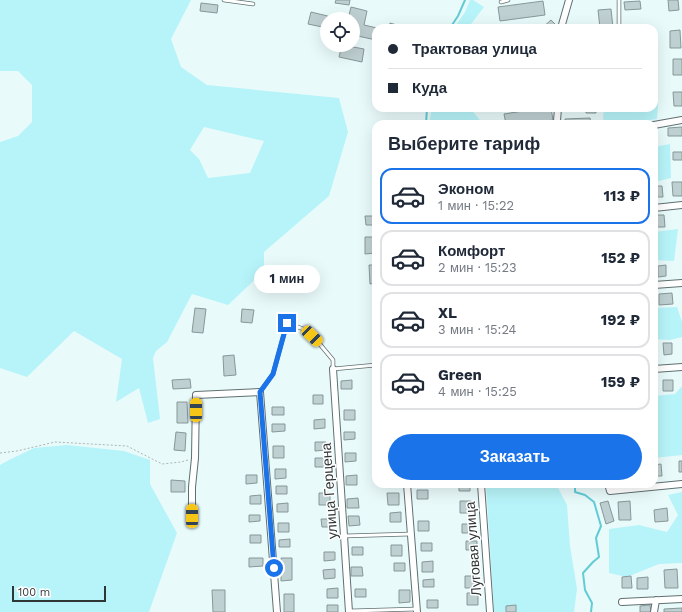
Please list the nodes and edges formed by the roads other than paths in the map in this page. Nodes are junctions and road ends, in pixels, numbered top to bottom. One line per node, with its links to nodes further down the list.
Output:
1 (224, 0): 6 (lane)
2 (508, 0): 5 (lane)
3 (569, 0): 7 (street)
4 (619, 0): 8 (lane)
5 (501, 2)
6 (253, 4)
7 (563, 24)
8 (619, 24)
9 (682, 120): 10 (street)
10 (658, 124)
11 (682, 205): 12 (street)
12 (658, 208)
13 (682, 283): 14 (street)
14 (658, 285)
15 (372, 365): 17 (lane)
16 (682, 367): 18 (street)
17 (334, 369): 19 (lane); 28 (street, улица Герцена)
18 (658, 369)
19 (260, 392): 26 (street); 34 (street)
20 (682, 484): 21 (street)
21 (658, 486)
22 (407, 488): 27 (street)
23 (480, 488): 35 (street, Луговая улица)
24 (609, 488): 25 (street)
25 (641, 488)
26 (192, 516)
27 (411, 534): 28 (lane); 32 (street)
28 (344, 536): 33 (street, улица Герцена)
29 (682, 599): 30 (street)
30 (656, 600): 31 (street); 36 (street)
31 (622, 602)
32 (417, 610): 33 (lane)
33 (349, 611)
34 (278, 612)
35 (490, 612)
36 (654, 612)

